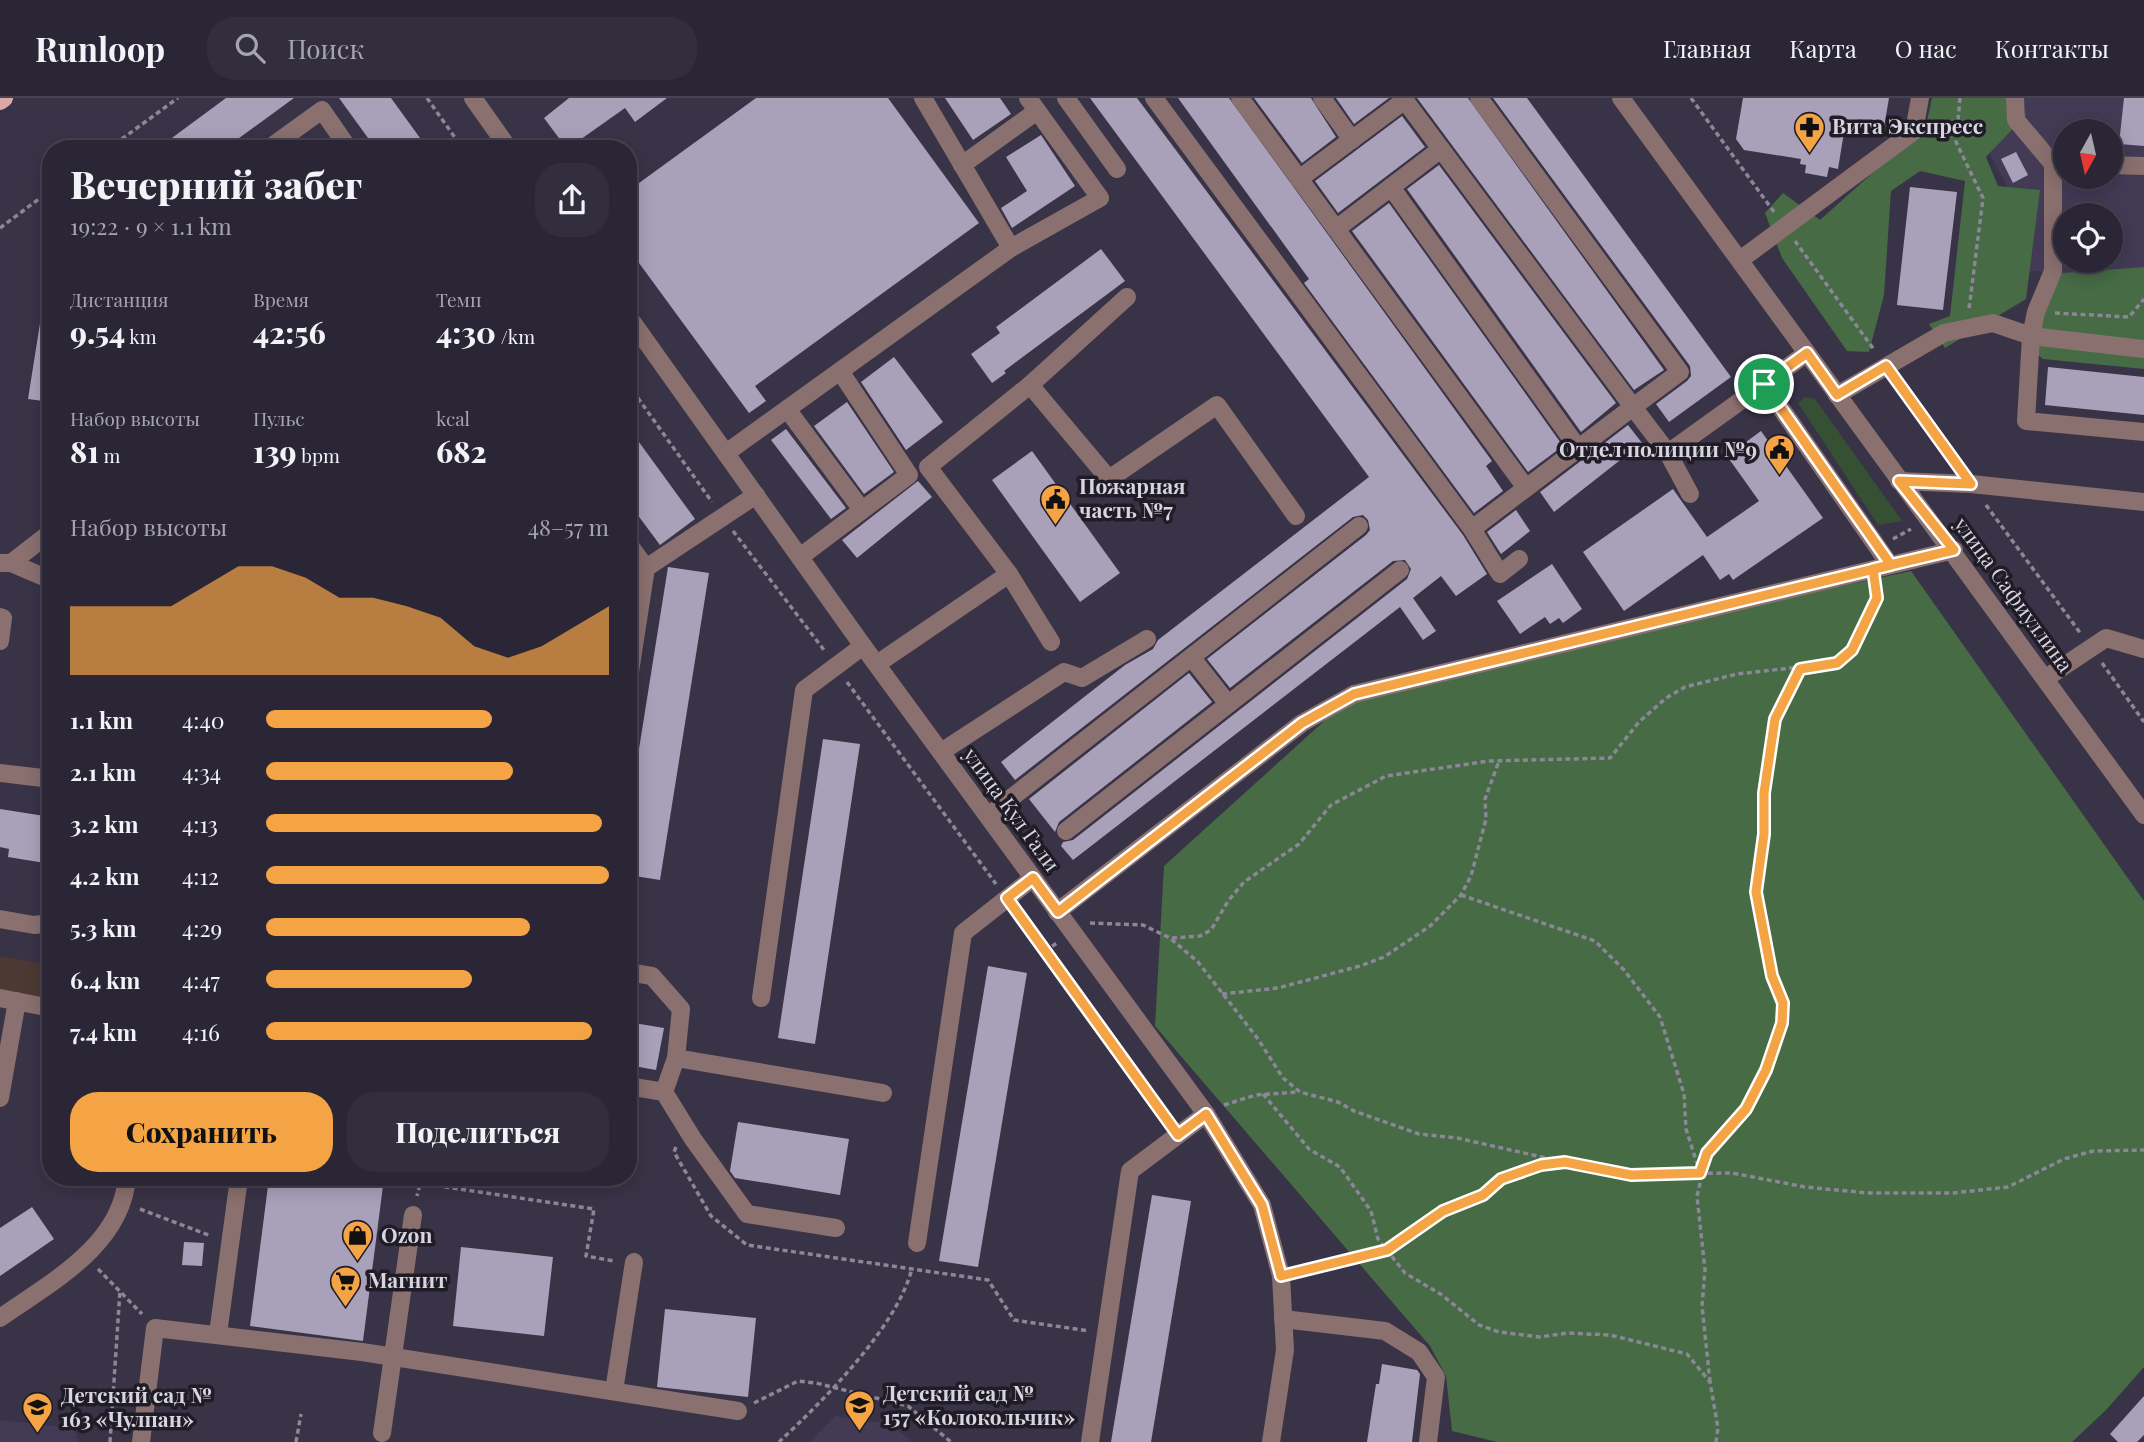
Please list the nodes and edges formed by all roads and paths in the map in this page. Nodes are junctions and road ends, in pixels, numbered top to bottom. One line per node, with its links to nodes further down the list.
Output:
1 (178, 98): 18 (path)
2 (427, 98): 21 (path)
3 (473, 98): 22 (street)
4 (923, 98): 25 (street)
5 (1066, 98): 28 (street)
6 (1154, 98): 68 (street)
7 (1240, 98): 29 (street)
8 (1322, 98): 17 (street)
9 (1479, 98): 52 (street)
10 (1621, 98): 37 (street, улица Сафиуллина)
11 (1691, 98): 33 (path)
12 (1920, 98): 33 (street)
13 (1960, 98): 41 (path)
14 (2015, 98): 24 (street)
15 (1404, 99): 17 (street); 23 (street)
16 (1033, 104): 25 (street); 36 (street)
17 (1352, 139): 29 (street)
18 (120, 140)
19 (280, 140): 20 (street)
20 (343, 140)
21 (457, 140)
22 (503, 140)
23 (1441, 149): 30 (street); 52 (street)
24 (2053, 158)
25 (962, 165): 36 (street)
26 (2123, 165): 27 (street)
27 (2144, 166)
28 (1117, 169)
29 (1299, 179): 35 (street)
30 (1391, 187): 35 (street); 55 (street)
31 (2058, 189): 40 (street)
32 (42, 197): 34 (path)
33 (1785, 227): 37 (street); 46 (path)
34 (0, 229)
35 (1336, 229): 60 (street)
36 (1010, 248): 47 (street)
37 (1740, 260): 45 (street, улица Сафиуллина)
38 (1127, 297): 49 (street)
39 (2144, 299): 40 (path)
40 (2036, 312): 43 (street)
41 (1966, 328): 43 (street); 46 (street)
42 (637, 329): 56 (street, улица Кул Гали)
43 (2031, 336): 44 (street); 54 (street)
44 (2144, 349)
45 (1807, 353): 48 (street); 50 (street, улица Сафиуллина)
46 (1886, 366): 50 (street); 59 (path)
47 (840, 371): 53 (street); 64 (street)
48 (1764, 384): 57 (street); 75 (street)
49 (1030, 386): 65 (street); 78 (street)
50 (1837, 395): 58 (street, улица Сафиуллина)
51 (637, 397): 66 (path)
52 (1633, 407): 55 (street); 57 (street)
53 (787, 409): 56 (street); 64 (street)
54 (2144, 432)
55 (1578, 448): 60 (street)
56 (726, 453): 62 (street, улица Кул Гали)
57 (1668, 453): 61 (street)
58 (1899, 481): 59 (street); 70 (street, улица Сафиуллина)
59 (1971, 484): 63 (street); 86 (path)
60 (1526, 488): 68 (street)
61 (1690, 494)
62 (756, 495): 66 (street); 72 (street, улица Кул Гали)
63 (2144, 502)
64 (862, 510): 72 (street)
65 (1296, 516)
66 (722, 517): 76 (street); 90 (path)
67 (1359, 526): 88 (street)
68 (1472, 529): 73 (street)
69 (42, 538): 74 (street)
70 (1954, 550): 75 (street); 92 (street, улица Сафиуллина)
71 (637, 555): 76 (street)
72 (800, 557): 85 (street, улица Кул Гали)
73 (1519, 559)
74 (5, 563): 79 (street)
75 (1882, 567): 91 (path); 105 (street)
76 (646, 568): 81 (street)
77 (1400, 570): 93 (street)
78 (1009, 574): 84 (street); 89 (street)
79 (42, 577)
80 (0, 617): 83 (street)
81 (637, 626)
82 (1147, 639): 95 (street)
83 (0, 641)
84 (1051, 642)
85 (863, 646): 89 (street, улица Кул Гали); 90 (street)
86 (2091, 648): 87 (street); 92 (street); 94 (path)
87 (2144, 649)
88 (1192, 658): 93 (street); 100 (street)
89 (877, 664): 95 (street, улица Кул Гали)
90 (836, 666): 104 (path); 112 (street)
91 (1800, 669): 96 (path); 126 (path)
92 (2046, 678): 99 (street, улица Сафиуллина)
93 (1228, 704): 101 (street)
94 (2144, 722)
95 (941, 752): 100 (street, улица Кул Гали)
96 (1499, 761): 103 (path); 109 (path)
97 (0, 773): 98 (street)
98 (42, 778)
99 (2144, 815)
100 (988, 816): 102 (street, улица Кул Гали)
101 (1066, 831)
102 (1033, 878): 104 (street); 105 (street, улица Кул Гали)
103 (1461, 895): 111 (path); 126 (path)
104 (1007, 898): 123 (path); 133 (street)
105 (1058, 912): 108 (street, улица Кул Гали)
106 (0, 919): 107 (street)
107 (42, 924)
108 (1073, 932): 109 (path); 122 (street, улица Кул Гали)
109 (1170, 938): 111 (path)
110 (637, 974): 115 (street)
111 (1222, 994): 117 (path)
112 (761, 998)
113 (8, 1000): 114 (street); 121 (street)
114 (42, 1006)
115 (676, 1058): 118 (street); 119 (street)
116 (637, 1088): 118 (street)
117 (1300, 1091): 120 (path); 125 (path)
118 (664, 1092): 132 (street)
119 (883, 1093)
120 (1263, 1094): 122 (path); 135 (path)
121 (0, 1098)
122 (1206, 1114): 123 (street); 139 (street, улица Кул Гали)
123 (1178, 1135): 144 (street)
124 (2144, 1150): 126 (path)
125 (1565, 1162): 126 (path); 135 (path)
126 (1700, 1173): 147 (path)
127 (126, 1186): 130 (street)
128 (238, 1186): 134 (street)
129 (439, 1186): 137 (path)
130 (125, 1203): 134 (path); 136 (street)
131 (414, 1216): 146 (street)
132 (836, 1228)
133 (917, 1243): 138 (path)
134 (230, 1244): 145 (street)
135 (1387, 1250): 139 (path); 147 (path)
136 (86, 1257): 140 (path); 141 (street)
137 (634, 1262): 149 (street)
138 (911, 1268): 144 (path); 148 (path)
139 (1281, 1276): 142 (street, улица Кул Гали)
140 (120, 1290): 143 (path); 153 (path)
141 (0, 1318)
142 (1283, 1319): 159 (street, улица Кул Гали); 160 (street)
143 (155, 1328): 145 (street); 154 (street)
144 (1106, 1333): 158 (street)
145 (218, 1334): 146 (street)
146 (391, 1356): 149 (street); 152 (street)
147 (1710, 1382): 161 (path)
148 (835, 1389): 150 (path); 156 (path); 157 (path)
149 (614, 1391): 150 (street)
150 (738, 1411)
151 (301, 1414): 155 (path)
152 (382, 1433)
153 (110, 1442)
154 (141, 1442)
155 (296, 1442)
156 (779, 1442)
157 (951, 1442)
158 (1090, 1442)
159 (1271, 1442)
160 (1428, 1442)
161 (1716, 1442)

